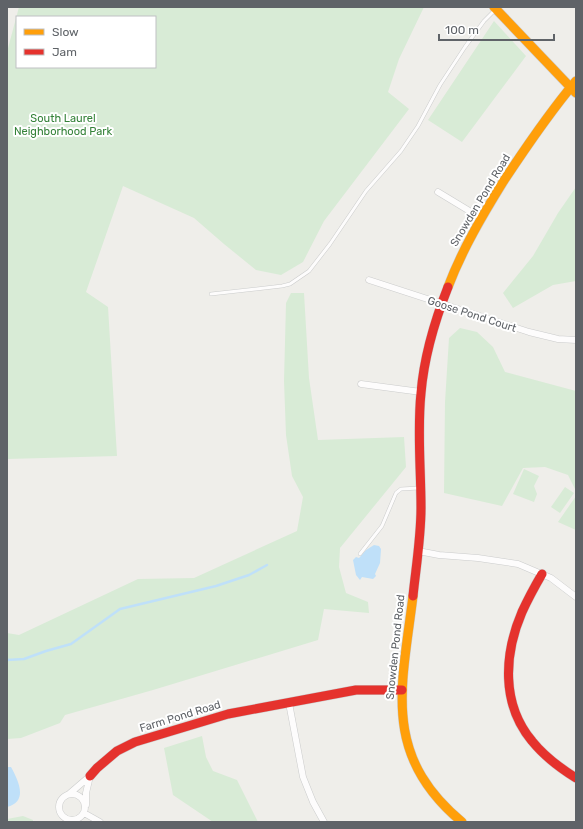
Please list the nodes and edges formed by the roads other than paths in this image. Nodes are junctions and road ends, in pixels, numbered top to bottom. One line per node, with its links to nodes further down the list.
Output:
1 (495, 8): 2 (street); 6 (lane)
2 (574, 87): 4 (street, Snowden Pond Road)
3 (438, 192): 4 (street)
4 (481, 218): 7 (street, Snowden Pond Road)
5 (369, 280): 7 (street, Goose Pond Court)
6 (211, 294)
7 (441, 304): 8 (street, Goose Pond Court); 10 (street, Snowden Pond Road)
8 (576, 340)
9 (361, 384): 10 (street)
10 (421, 392): 11 (street, Snowden Pond Road)
11 (421, 488): 12 (street, Snowden Pond Road); 13 (lane)
12 (418, 551): 14 (street); 16 (street, Snowden Pond Road)
13 (360, 554)
14 (542, 574): 15 (street); 19 (street)
15 (576, 597)
16 (402, 690): 17 (street, Farm Pond Road); 25 (street, Snowden Pond Road)
17 (289, 703): 18 (street, Farm Pond Road); 24 (street)
18 (90, 776): 20 (street, Farm Pond Road); 21 (street)
19 (576, 778)
20 (68, 795): 21 (street); 22 (street, Farm Pond Road)
21 (86, 806): 22 (street)
22 (84, 813): 23 (street)
23 (100, 822)
24 (324, 822)
25 (462, 822)

